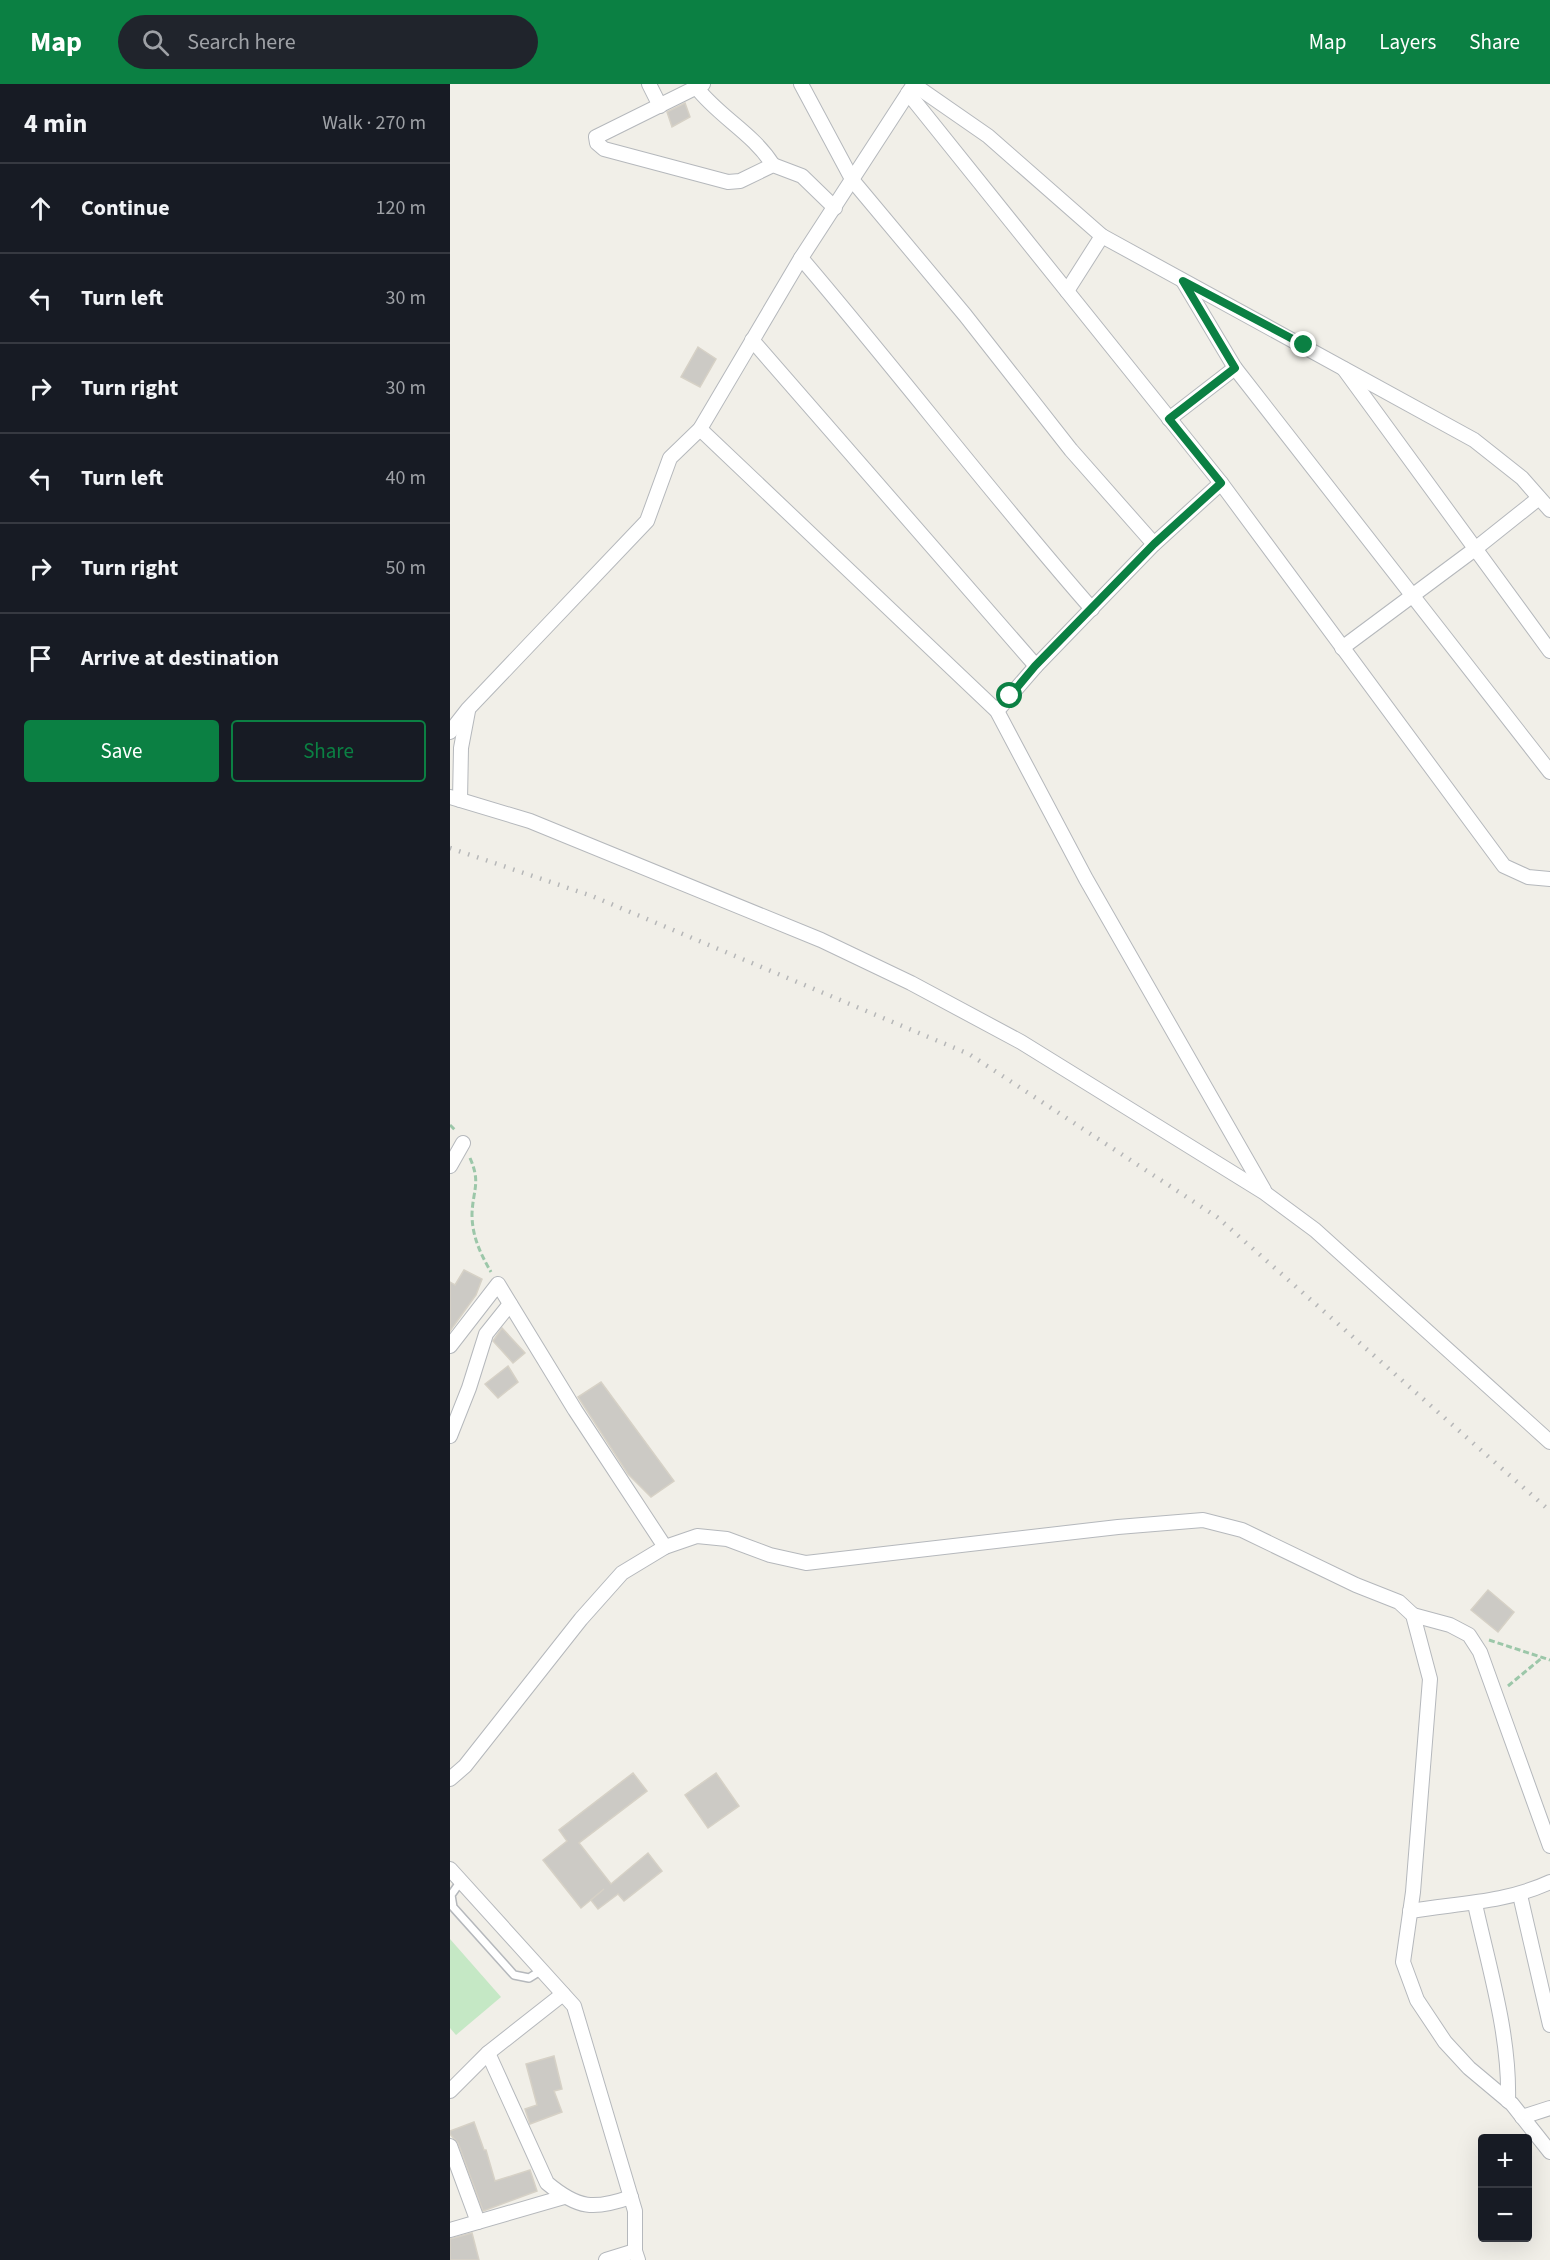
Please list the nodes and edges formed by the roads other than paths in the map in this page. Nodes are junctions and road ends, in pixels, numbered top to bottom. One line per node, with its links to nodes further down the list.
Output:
1 (649, 84): 5 (street)
2 (801, 84): 7 (street)
3 (700, 86): 5 (street); 6 (street)
4 (912, 87): 7 (street); 9 (street); 12 (street)
5 (660, 106): 6 (street)
6 (773, 165): 8 (street)
7 (853, 182): 8 (street); 21 (street)
8 (835, 208): 10 (street)
9 (1102, 236): 11 (street); 12 (street)
10 (801, 258): 13 (street); 24 (street)
11 (1183, 281): 14 (street); 15 (street)
12 (1067, 291): 16 (street)
13 (752, 340): 17 (street); 27 (street)
14 (1341, 366): 19 (street); 22 (street)
15 (1235, 368): 16 (street); 23 (street)
16 (1169, 419): 18 (street)
17 (700, 429): 28 (street); 29 (street)
18 (1221, 483): 21 (street); 25 (street)
19 (1539, 498): 20 (street); 22 (street)
20 (1550, 510)
21 (1154, 544): 24 (street)
22 (1475, 549): 23 (street); 26 (street)
23 (1412, 595): 25 (street); 31 (street)
24 (1092, 609): 27 (street)
25 (1342, 648): 33 (street)
26 (1550, 651)
27 (1035, 666): 29 (street)
28 (468, 709): 30 (street); 32 (street)
29 (997, 711): 36 (street)
30 (450, 732)
31 (1550, 772)
32 (455, 798): 36 (street)
33 (1550, 879)
34 (463, 1143): 35 (street)
35 (450, 1166)
36 (1265, 1193): 40 (street)
37 (510, 1304): 38 (street); 39 (street); 41 (street)
38 (450, 1346)
39 (450, 1436)
40 (1550, 1442)
41 (665, 1547): 42 (street); 43 (street)
42 (1413, 1615): 44 (street); 50 (street)
43 (450, 1779)
44 (1550, 1846)
45 (450, 1869): 46 (street)
46 (461, 1881): 51 (street); 51 (lane)
47 (1550, 1882): 48 (street)
48 (1520, 1895): 49 (street); 53 (street)
49 (1475, 1904): 50 (street); 56 (street)
50 (1410, 1911): 56 (street)
51 (542, 1970): 52 (street)
52 (563, 1994): 54 (street); 62 (street)
53 (1550, 2025)
54 (488, 2053): 55 (street); 61 (street)
55 (450, 2091)
56 (1508, 2101): 58 (street)
57 (1550, 2108): 58 (street)
58 (1522, 2117): 60 (street)
59 (450, 2146): 63 (street)
60 (1550, 2151)
61 (564, 2197): 62 (street); 63 (street)
62 (631, 2197): 65 (street)
63 (478, 2222): 64 (street)
64 (450, 2230)
65 (636, 2256): 66 (street)
66 (606, 2260)

